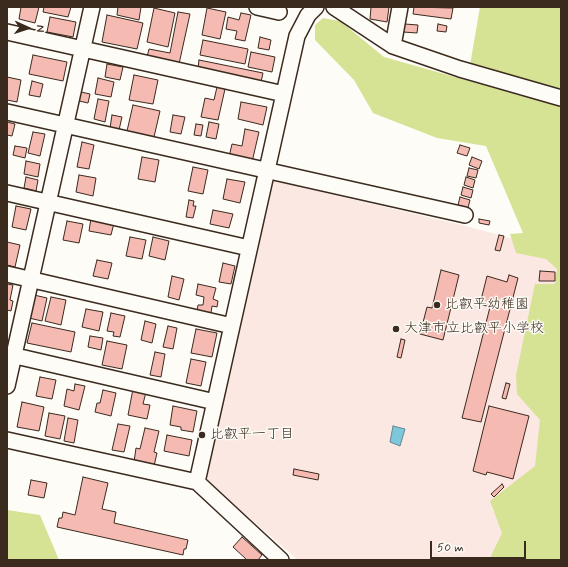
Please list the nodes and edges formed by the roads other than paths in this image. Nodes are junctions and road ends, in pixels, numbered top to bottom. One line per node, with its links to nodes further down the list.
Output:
1 (92, 7): 9 (street)
2 (257, 7): 6 (street)
3 (316, 7): 10 (street)
4 (334, 7): 8 (street)
5 (400, 7): 8 (street)
6 (279, 12)
7 (7, 32): 9 (street)
8 (392, 46): 11 (street)
9 (83, 49): 10 (street); 13 (street)
10 (284, 94): 14 (street)
11 (561, 98)
12 (7, 112): 13 (street)
13 (65, 126): 14 (street); 16 (street)
14 (267, 171): 17 (street); 18 (street)
15 (7, 193): 16 (street)
16 (48, 202): 18 (street); 20 (street)
17 (465, 215)
18 (249, 248): 21 (street)
19 (7, 274): 20 (street)
20 (31, 280): 21 (street); 22 (street)
21 (232, 326): 24 (street)
22 (10, 355): 23 (street); 24 (street)
23 (7, 386)
24 (215, 402): 26 (street)
25 (7, 440): 26 (street)
26 (197, 482): 27 (street)
27 (282, 560)

